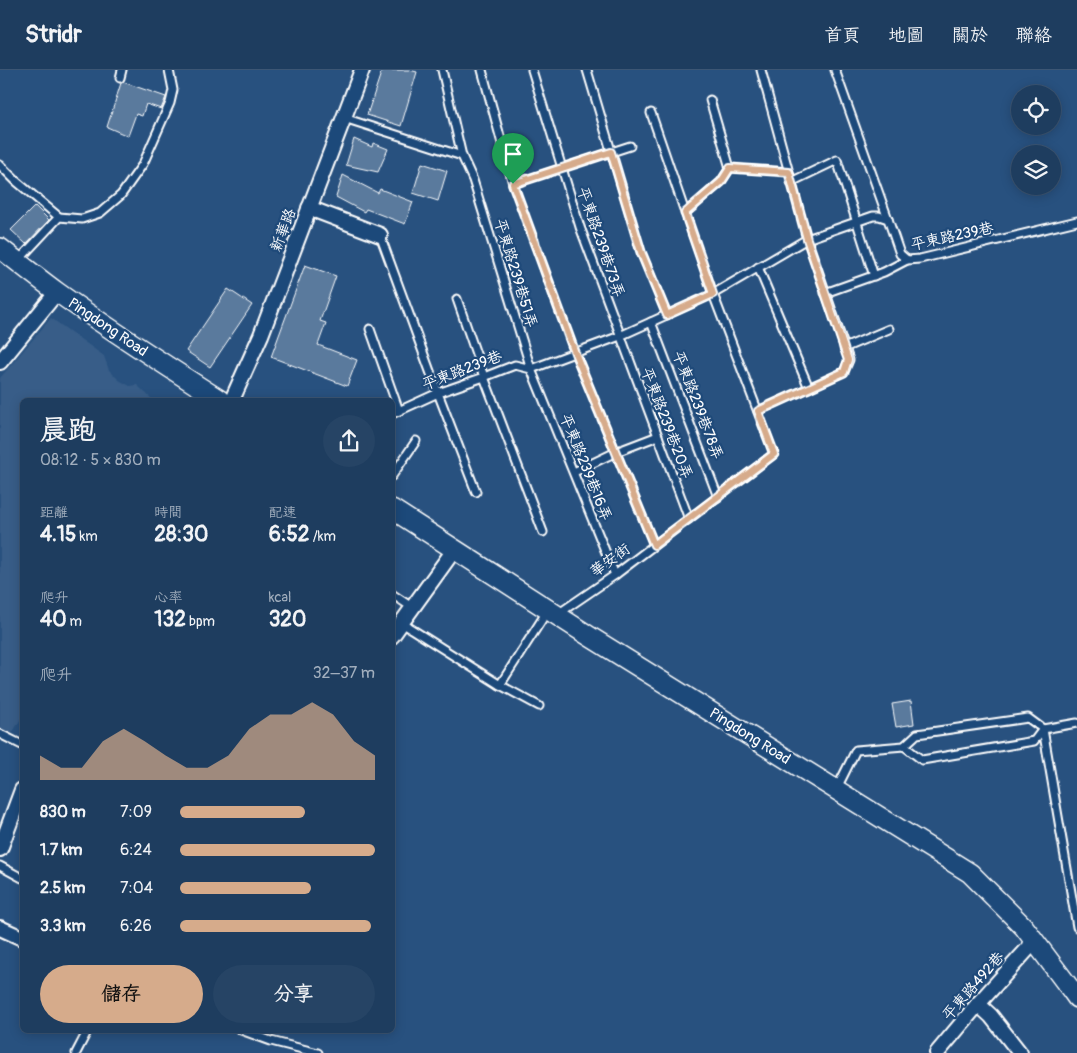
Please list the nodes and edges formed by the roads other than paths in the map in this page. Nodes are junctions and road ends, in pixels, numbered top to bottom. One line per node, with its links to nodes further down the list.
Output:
1 (122, 70): 10 (lane)
2 (169, 70): 25 (lane)
3 (362, 70): 13 (street, 新華路)
4 (442, 70): 16 (lane, 平東路239巷51弄)
5 (482, 70): 22 (lane)
6 (532, 70): 19 (lane, 平東路239巷73弄)
7 (587, 70): 15 (lane)
8 (761, 70): 20 (lane)
9 (835, 70): 26 (lane)
10 (120, 78)
11 (710, 100): 18 (lane)
12 (651, 112): 24 (lane)
13 (344, 118): 16 (lane); 23 (street, 新華路)
14 (630, 146): 15 (lane)
15 (611, 152): 19 (lane); 40 (lane)
16 (462, 156): 48 (lane, 平東路239巷51弄)
17 (0, 165): 25 (lane)
18 (730, 168): 20 (lane); 24 (lane)
19 (562, 169): 22 (lane); 44 (lane, 平東路239巷73弄)
20 (789, 172): 21 (lane)
21 (791, 182): 27 (lane); 30 (lane)
22 (513, 184): 46 (lane)
23 (309, 208): 29 (street); 53 (street, 新華路)
24 (685, 213): 38 (lane)
25 (59, 217): 33 (lane)
26 (888, 219): 27 (lane, 平東路239巷); 32 (lane, 平東路239巷)
27 (857, 221): 30 (lane, 平東路239巷); 35 (lane)
28 (1077, 221): 32 (lane, 平東路239巷)
29 (380, 235): 51 (lane)
30 (807, 239): 34 (lane, 平東路239巷); 37 (lane)
31 (0, 248): 33 (street, Pingdong Road)
32 (907, 260): 35 (lane)
33 (18, 262): 36 (street, Pingdong Road)
34 (758, 267): 38 (lane, 平東路239巷); 50 (lane)
35 (874, 276): 37 (lane)
36 (57, 292): 47 (street); 52 (street, Pingdong Road)
37 (825, 293): 45 (lane)
38 (713, 294): 40 (lane, 平東路239巷); 55 (lane)
39 (457, 299): 49 (lane)
40 (667, 315): 41 (lane, 平東路239巷)
41 (651, 322): 44 (lane, 平東路239巷); 63 (lane, 平東路239巷78弄)
42 (370, 329): 54 (lane)
43 (889, 329): 45 (lane)
44 (620, 336): 46 (lane, 平東路239巷); 57 (lane, 平東路239巷20弄)
45 (844, 348): 50 (lane)
46 (575, 353): 48 (lane, 平東路239巷); 59 (lane)
47 (0, 362)
48 (531, 369): 49 (lane, 平東路239巷); 61 (lane, 平東路239巷16弄)
49 (484, 377): 51 (lane, 平東路239巷); 66 (lane)
50 (809, 388): 55 (lane)
51 (438, 393): 56 (lane, 平東路239巷); 62 (lane)
52 (217, 398)
53 (233, 398)
54 (392, 398)
55 (758, 411): 63 (lane, 華安街)
56 (396, 412)
57 (658, 436): 59 (lane); 65 (lane, 平東路239巷20弄)
58 (416, 441): 60 (lane)
59 (616, 452): 61 (lane); 67 (lane)
60 (395, 472)
61 (574, 472): 69 (lane, 平東路239巷16弄)
62 (476, 492)
63 (718, 497): 65 (lane, 華安街)
64 (395, 511): 68 (street, Pingdong Road)
65 (689, 519): 67 (lane, 華安街)
66 (543, 532)
67 (654, 545): 69 (lane, 華安街)
68 (454, 550): 71 (street); 72 (street, Pingdong Road)
69 (615, 575): 72 (lane, 華安街)
70 (395, 596): 71 (lane)
71 (413, 608): 73 (street)
72 (552, 612): 75 (lane); 82 (street, Pingdong Road)
73 (402, 623): 74 (street); 75 (lane)
74 (395, 632)
75 (500, 685): 76 (lane)
76 (539, 706)
77 (1077, 723): 78 (lane)
78 (1042, 729): 81 (lane); 81 (lane); 87 (lane)
79 (0, 734): 80 (lane)
80 (20, 745)
81 (904, 746): 82 (lane)
82 (836, 790): 90 (street, Pingdong Road)
83 (20, 795): 84 (street)
84 (0, 849)
85 (0, 866): 86 (lane)
86 (20, 877)
87 (1077, 927)
88 (0, 928): 89 (street)
89 (20, 937)
90 (1034, 941): 91 (street, Pingdong Road); 92 (street, 平東路492巷)
91 (1077, 998)
92 (978, 1004): 97 (street, 平東路492巷); 98 (street)
93 (86, 1033): 95 (lane)
94 (250, 1033): 96 (lane)
95 (76, 1053)
96 (318, 1053)
97 (937, 1053)
98 (1020, 1053)

